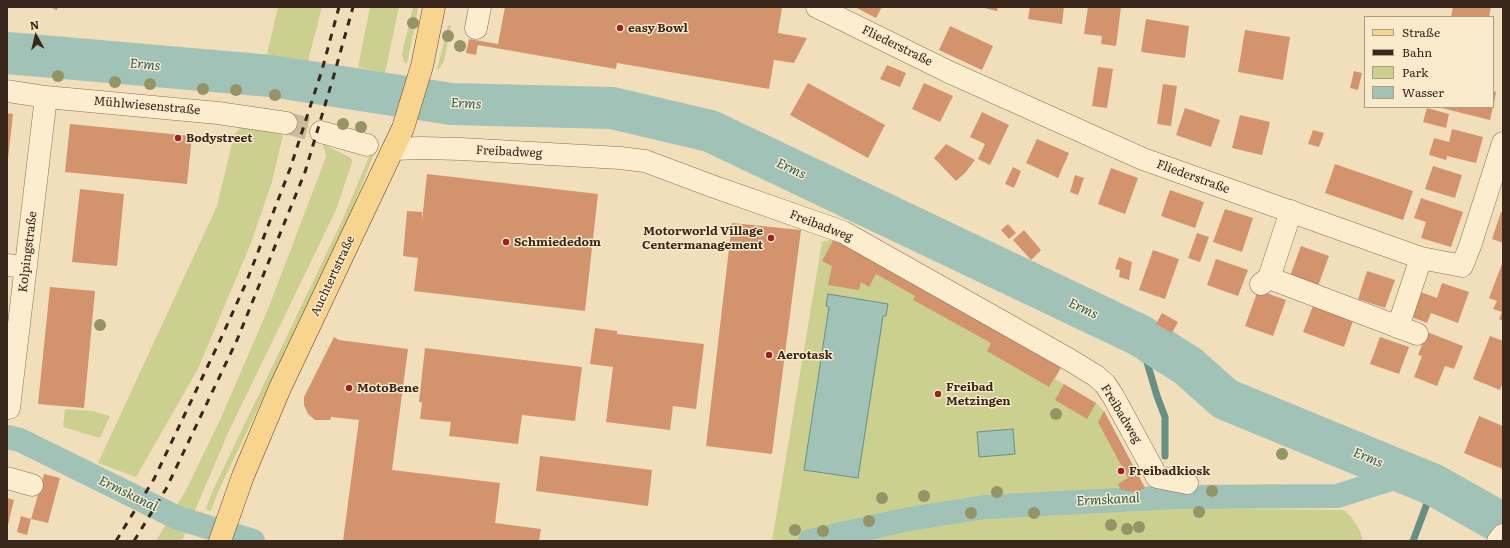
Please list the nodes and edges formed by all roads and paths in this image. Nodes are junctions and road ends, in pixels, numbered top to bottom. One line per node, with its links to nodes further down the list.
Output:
1 (434, 7): 11 (main road, Auchtertstraße)
2 (479, 7): 4 (street)
3 (817, 7): 12 (street, Fliederstraße)
4 (476, 28)
5 (7, 91): 6 (street, Mühlwiesenstraße)
6 (46, 97): 7 (street, Mühlwiesenstraße); 14 (street, Kolpingstraße)
7 (286, 123)
8 (321, 132): 10 (street)
9 (1503, 143): 13 (street, Fliederstraße)
10 (367, 145)
11 (394, 149): 17 (street, Freibadweg); 20 (main road, Auchtertstraße)
12 (1291, 212): 13 (street, Fliederstraße); 13 (street)
13 (1421, 258)
14 (17, 266): 15 (street, Kolpingstraße)
15 (9, 408)
16 (7, 478): 18 (street)
17 (1187, 483)
18 (32, 485)
19 (1503, 534): 21 (street)
20 (220, 541)
21 (1498, 541)

